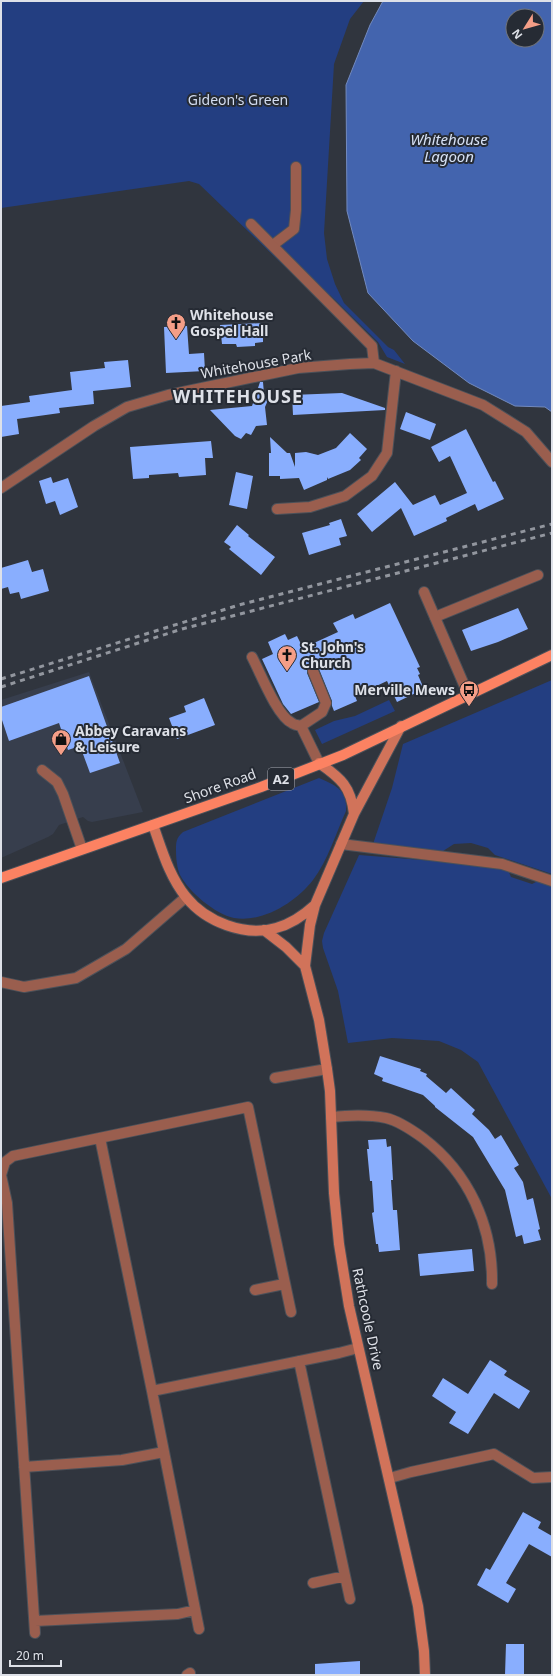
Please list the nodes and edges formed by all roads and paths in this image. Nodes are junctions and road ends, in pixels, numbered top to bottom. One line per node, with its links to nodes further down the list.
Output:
1 (296, 167): 3 (street)
2 (250, 224): 3 (street)
3 (273, 245): 4 (street)
4 (374, 363): 5 (street); 7 (street, Whitehouse Park)
5 (396, 371): 6 (street); 8 (street)
6 (552, 462)
7 (1, 488)
8 (277, 509)
9 (538, 576): 11 (street)
10 (424, 592): 11 (street)
11 (435, 618): 15 (street)
12 (552, 655): 15 (main road, Shore Road / A2)
13 (252, 656): 16 (street)
14 (313, 671): 16 (street)
15 (468, 694): 17 (main road, Shore Road / A2)
16 (301, 726): 18 (street)
17 (401, 726): 18 (main road, Shore Road / A2); 20 (street, Rathcoole Drive)
18 (319, 763): 20 (street); 21 (main road, Shore Road / A2)
19 (42, 770): 23 (street)
20 (354, 814): 22 (street, Rathcoole Drive)
21 (153, 825): 23 (main road, Shore Road / A2); 26 (street, Rathcoole Drive)
22 (341, 844): 25 (street); 27 (street, Rathcoole Drive)
23 (82, 849): 24 (main road, Shore Road / A2)
24 (1, 878)
25 (552, 881)
26 (186, 897): 28 (street, Rathcoole Drive); 30 (street)
27 (315, 905): 28 (street, Rathcoole Drive); 29 (street, Rathcoole Drive)
28 (264, 930): 29 (street)
29 (305, 966): 31 (street, Rathcoole Drive)
30 (1, 982)
31 (327, 1069): 32 (street); 33 (street, Rathcoole Drive)
32 (275, 1078)
33 (331, 1117): 36 (street); 39 (street, Rathcoole Drive)
34 (100, 1138): 35 (street); 41 (street); 43 (street)
35 (284, 1284): 37 (street); 38 (street)
36 (492, 1284)
37 (255, 1290)
38 (291, 1312)
39 (358, 1348): 40 (street); 44 (street, Rathcoole Drive)
40 (299, 1361): 41 (street); 46 (street)
41 (152, 1391): 42 (street)
42 (164, 1452): 43 (street); 49 (street)
43 (24, 1467): 50 (street)
44 (390, 1478): 45 (street); 53 (street, Rathcoole Drive)
45 (552, 1478)
46 (345, 1576): 47 (street); 48 (street)
47 (313, 1583)
48 (350, 1599)
49 (195, 1610): 50 (street); 51 (street)
50 (34, 1621): 52 (street)
51 (199, 1629)
52 (35, 1633)
53 (425, 1675)

